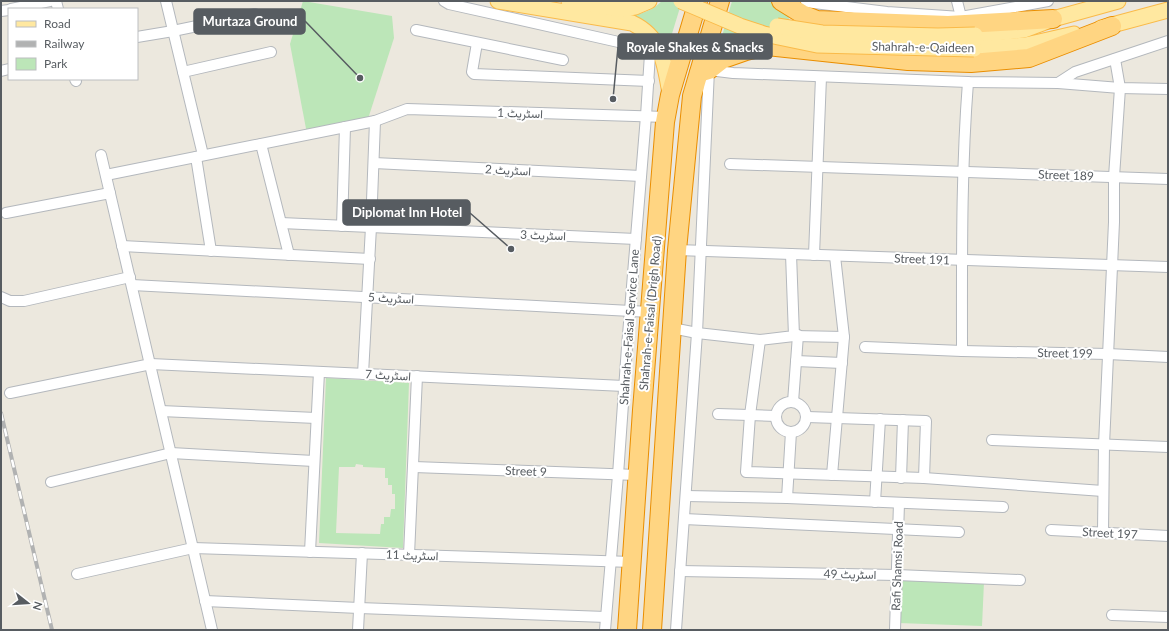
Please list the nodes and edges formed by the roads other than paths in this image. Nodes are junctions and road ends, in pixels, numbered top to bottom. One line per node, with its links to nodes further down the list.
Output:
1 (50, 1): 16 (street)
2 (166, 1): 23 (street)
3 (444, 1): 35 (street, Shahrah-e-Faisal Service Lane)
4 (498, 1): 40 (main road)
5 (569, 1): 6 (main road)
6 (649, 1)
7 (682, 1): 26 (main road, Shahrah-e-Qaideen, bridge)
8 (698, 1): 40 (highway, Shahrah-e-Faisal (Drigh Road))
9 (707, 1): 26 (main road, Shahrah-e-Qaideen, bridge)
10 (720, 1): 32 (highway, Shahrah-e-Faisal (Drigh Road))
11 (781, 1): 15 (highway)
12 (957, 1): 19 (street)
13 (1118, 1): 20 (main road, Shahrah-e-Qaideen)
14 (1044, 2): 19 (street)
15 (804, 6): 19 (street); 20 (highway); 28 (highway)
16 (15, 8)
17 (1168, 10): 21 (main road, Shahrah-e-Qaideen)
18 (255, 14): 23 (street)
19 (961, 17)
20 (1053, 19): 26 (main road, Shahrah-e-Qaideen)
21 (1112, 26): 26 (main road, Shahrah-e-Qaideen); 28 (highway)
22 (416, 30): 27 (street)
23 (173, 31): 24 (street); 33 (street)
24 (138, 37)
25 (1168, 41): 30 (street)
26 (975, 42)
27 (477, 43): 31 (street); 35 (street)
28 (792, 48): 32 (highway)
29 (271, 52): 33 (street)
30 (1114, 59): 37 (street); 38 (street)
31 (563, 60)
32 (704, 71): 34 (street); 63 (highway, Shahrah-e-Faisal (Drigh Road)); 65 (street)
33 (183, 72): 47 (street)
34 (821, 76): 36 (street); 50 (street)
35 (648, 81): 41 (street, Shahrah-e-Faisal Service Lane)
36 (968, 82): 37 (street); 51 (street)
37 (1058, 83): 38 (street)
38 (1120, 88): 39 (street); 54 (street)
39 (1168, 89)
40 (670, 95): 42 (highway, Shahrah-e-Faisal (Drigh Road))
41 (646, 116): 42 (street, اسٹریٹ 1); 43 (street, اسٹریٹ 1); 53 (street, Shahrah-e-Faisal Service Lane)
42 (666, 117): 78 (highway, Shahrah-e-Faisal (Drigh Road))
43 (375, 121): 44 (street, اسٹریٹ 1); 48 (street)
44 (345, 127): 45 (street, اسٹریٹ 1); 59 (street)
45 (262, 144): 47 (street, اسٹریٹ 1); 58 (street)
46 (101, 155): 52 (street)
47 (199, 156): 52 (street, اسٹریٹ 1); 64 (street)
48 (374, 163): 53 (street, اسٹریٹ 2); 60 (street)
49 (730, 164): 50 (street, Street 189)
50 (817, 167): 51 (street, Street 189); 68 (street)
51 (964, 172): 54 (street, Street 189); 71 (street)
52 (106, 175): 56 (street)
53 (641, 176): 61 (street, Shahrah-e-Faisal Service Lane)
54 (1114, 177): 55 (street, Street 189); 72 (street)
55 (1168, 179)
56 (110, 193): 57 (street); 62 (street)
57 (6, 214)
58 (281, 223): 59 (street, اسٹریٹ 3); 67 (street)
59 (342, 226): 60 (street, اسٹریٹ 3)
60 (371, 227): 61 (street, اسٹریٹ 3); 70 (street)
61 (636, 238): 77 (street, Shahrah-e-Faisal Service Lane)
62 (122, 246): 64 (street); 74 (street)
63 (677, 250): 65 (street, Street 191); 79 (highway, Shahrah-e-Faisal (Drigh Road))
64 (211, 251): 67 (street)
65 (701, 251): 66 (street, Street 191); 80 (street)
66 (791, 254): 68 (street, Street 191); 81 (street)
67 (289, 255): 70 (street)
68 (814, 255): 69 (street, Street 191)
69 (835, 256): 71 (street, Street 191); 82 (street)
70 (370, 260): 76 (street)
71 (962, 260): 72 (street, Street 191); 85 (street)
72 (1112, 265): 73 (street, Street 191); 86 (street)
73 (1168, 267)
74 (131, 281): 75 (street, اسٹریٹ 5); 76 (street, اسٹریٹ 5); 90 (street)
75 (1, 297)
76 (368, 297): 77 (street, اسٹریٹ 5); 92 (street)
77 (630, 310): 78 (street, اسٹریٹ 5); 94 (street, Shahrah-e-Faisal Service Lane)
78 (650, 312): 115 (highway, Shahrah-e-Faisal (Drigh Road))
79 (672, 328): 80 (street); 152 (highway, Shahrah-e-Faisal (Drigh Road))
80 (697, 333): 83 (street); 122 (street)
81 (796, 336): 82 (street); 83 (street); 88 (street)
82 (844, 337): 89 (street)
83 (760, 340): 99 (street)
84 (865, 347): 85 (street, Street 199)
85 (962, 351): 86 (street, Street 199)
86 (1108, 354): 87 (street, Street 199); 108 (street)
87 (1168, 357)
88 (796, 361): 89 (street); 96 (street)
89 (842, 363): 103 (street)
90 (151, 364): 91 (street, اسٹریٹ 7); 95 (street, اسٹریٹ 7); 97 (street)
91 (319, 372): 92 (street, اسٹریٹ 7); 102 (street)
92 (363, 374): 93 (street, اسٹریٹ 7)
93 (417, 376): 94 (street, اسٹریٹ 7); 112 (street)
94 (624, 386): 114 (street, Shahrah-e-Faisal Service Lane)
95 (10, 393)
96 (793, 402): 100 (street); 101 (street)
97 (161, 411): 102 (street); 110 (street)
98 (718, 414): 99 (street)
99 (750, 415): 100 (street); 113 (street)
100 (776, 416): 106 (street)
101 (807, 417): 103 (street); 106 (street)
102 (316, 418): 111 (street)
103 (836, 419): 104 (street); 116 (street)
104 (880, 419): 105 (street); 117 (street)
105 (903, 420): 118 (street); 119 (street)
106 (791, 432): 113 (street)
107 (992, 440): 108 (street)
108 (1104, 445): 109 (street); 121 (street)
109 (1168, 447)
110 (171, 453): 111 (street); 120 (street); 133 (street)
111 (314, 461): 134 (street)
112 (414, 467): 114 (street, Street 9); 136 (street)
113 (789, 474): 116 (street); 123 (street)
114 (618, 475): 115 (street, Street 9); 137 (street, Shahrah-e-Faisal Service Lane)
115 (637, 475): 138 (highway, Shahrah-e-Faisal (Drigh Road))
116 (832, 476): 117 (street)
117 (876, 477): 118 (street); 124 (street)
118 (901, 478): 119 (street)
119 (924, 478): 121 (street)
120 (51, 482)
121 (1103, 491): 131 (street)
122 (686, 496): 123 (street); 127 (street)
123 (787, 498): 124 (street)
124 (875, 502): 125 (street)
125 (900, 503): 126 (street); 128 (street, Rafi Shamsi Road)
126 (1003, 507)
127 (684, 519): 128 (street); 139 (street)
128 (899, 530): 130 (street); 141 (street, Rafi Shamsi Road)
129 (1051, 530): 131 (street, Street 197)
130 (959, 532)
131 (1103, 532): 132 (street, Street 197)
132 (1168, 536)
133 (193, 548): 134 (street, اسٹریٹ 11); 140 (street, اسٹریٹ 11); 143 (street)
134 (310, 552): 135 (street, اسٹریٹ 11)
135 (362, 553): 136 (street, اسٹریٹ 11); 144 (street)
136 (409, 555): 137 (street, اسٹریٹ 11)
137 (611, 561): 138 (street, اسٹریٹ 11); 146 (street, Shahrah-e-Faisal Service Lane)
138 (632, 562): 151 (highway, Shahrah-e-Faisal (Drigh Road))
139 (680, 571): 141 (street, اسٹریٹ 49); 153 (street)
140 (77, 574)
141 (897, 575): 142 (street, اسٹریٹ 49); 154 (street, Rafi Shamsi Road)
142 (1020, 580)
143 (205, 601): 144 (street); 148 (street)
144 (359, 608): 146 (street); 149 (street)
145 (1112, 615): 147 (street)
146 (606, 617): 150 (street, Shahrah-e-Faisal Service Lane)
147 (1168, 618)
148 (211, 630)
149 (358, 630)
150 (605, 630)
151 (627, 630)
152 (652, 630)
153 (676, 630)
154 (895, 630)

